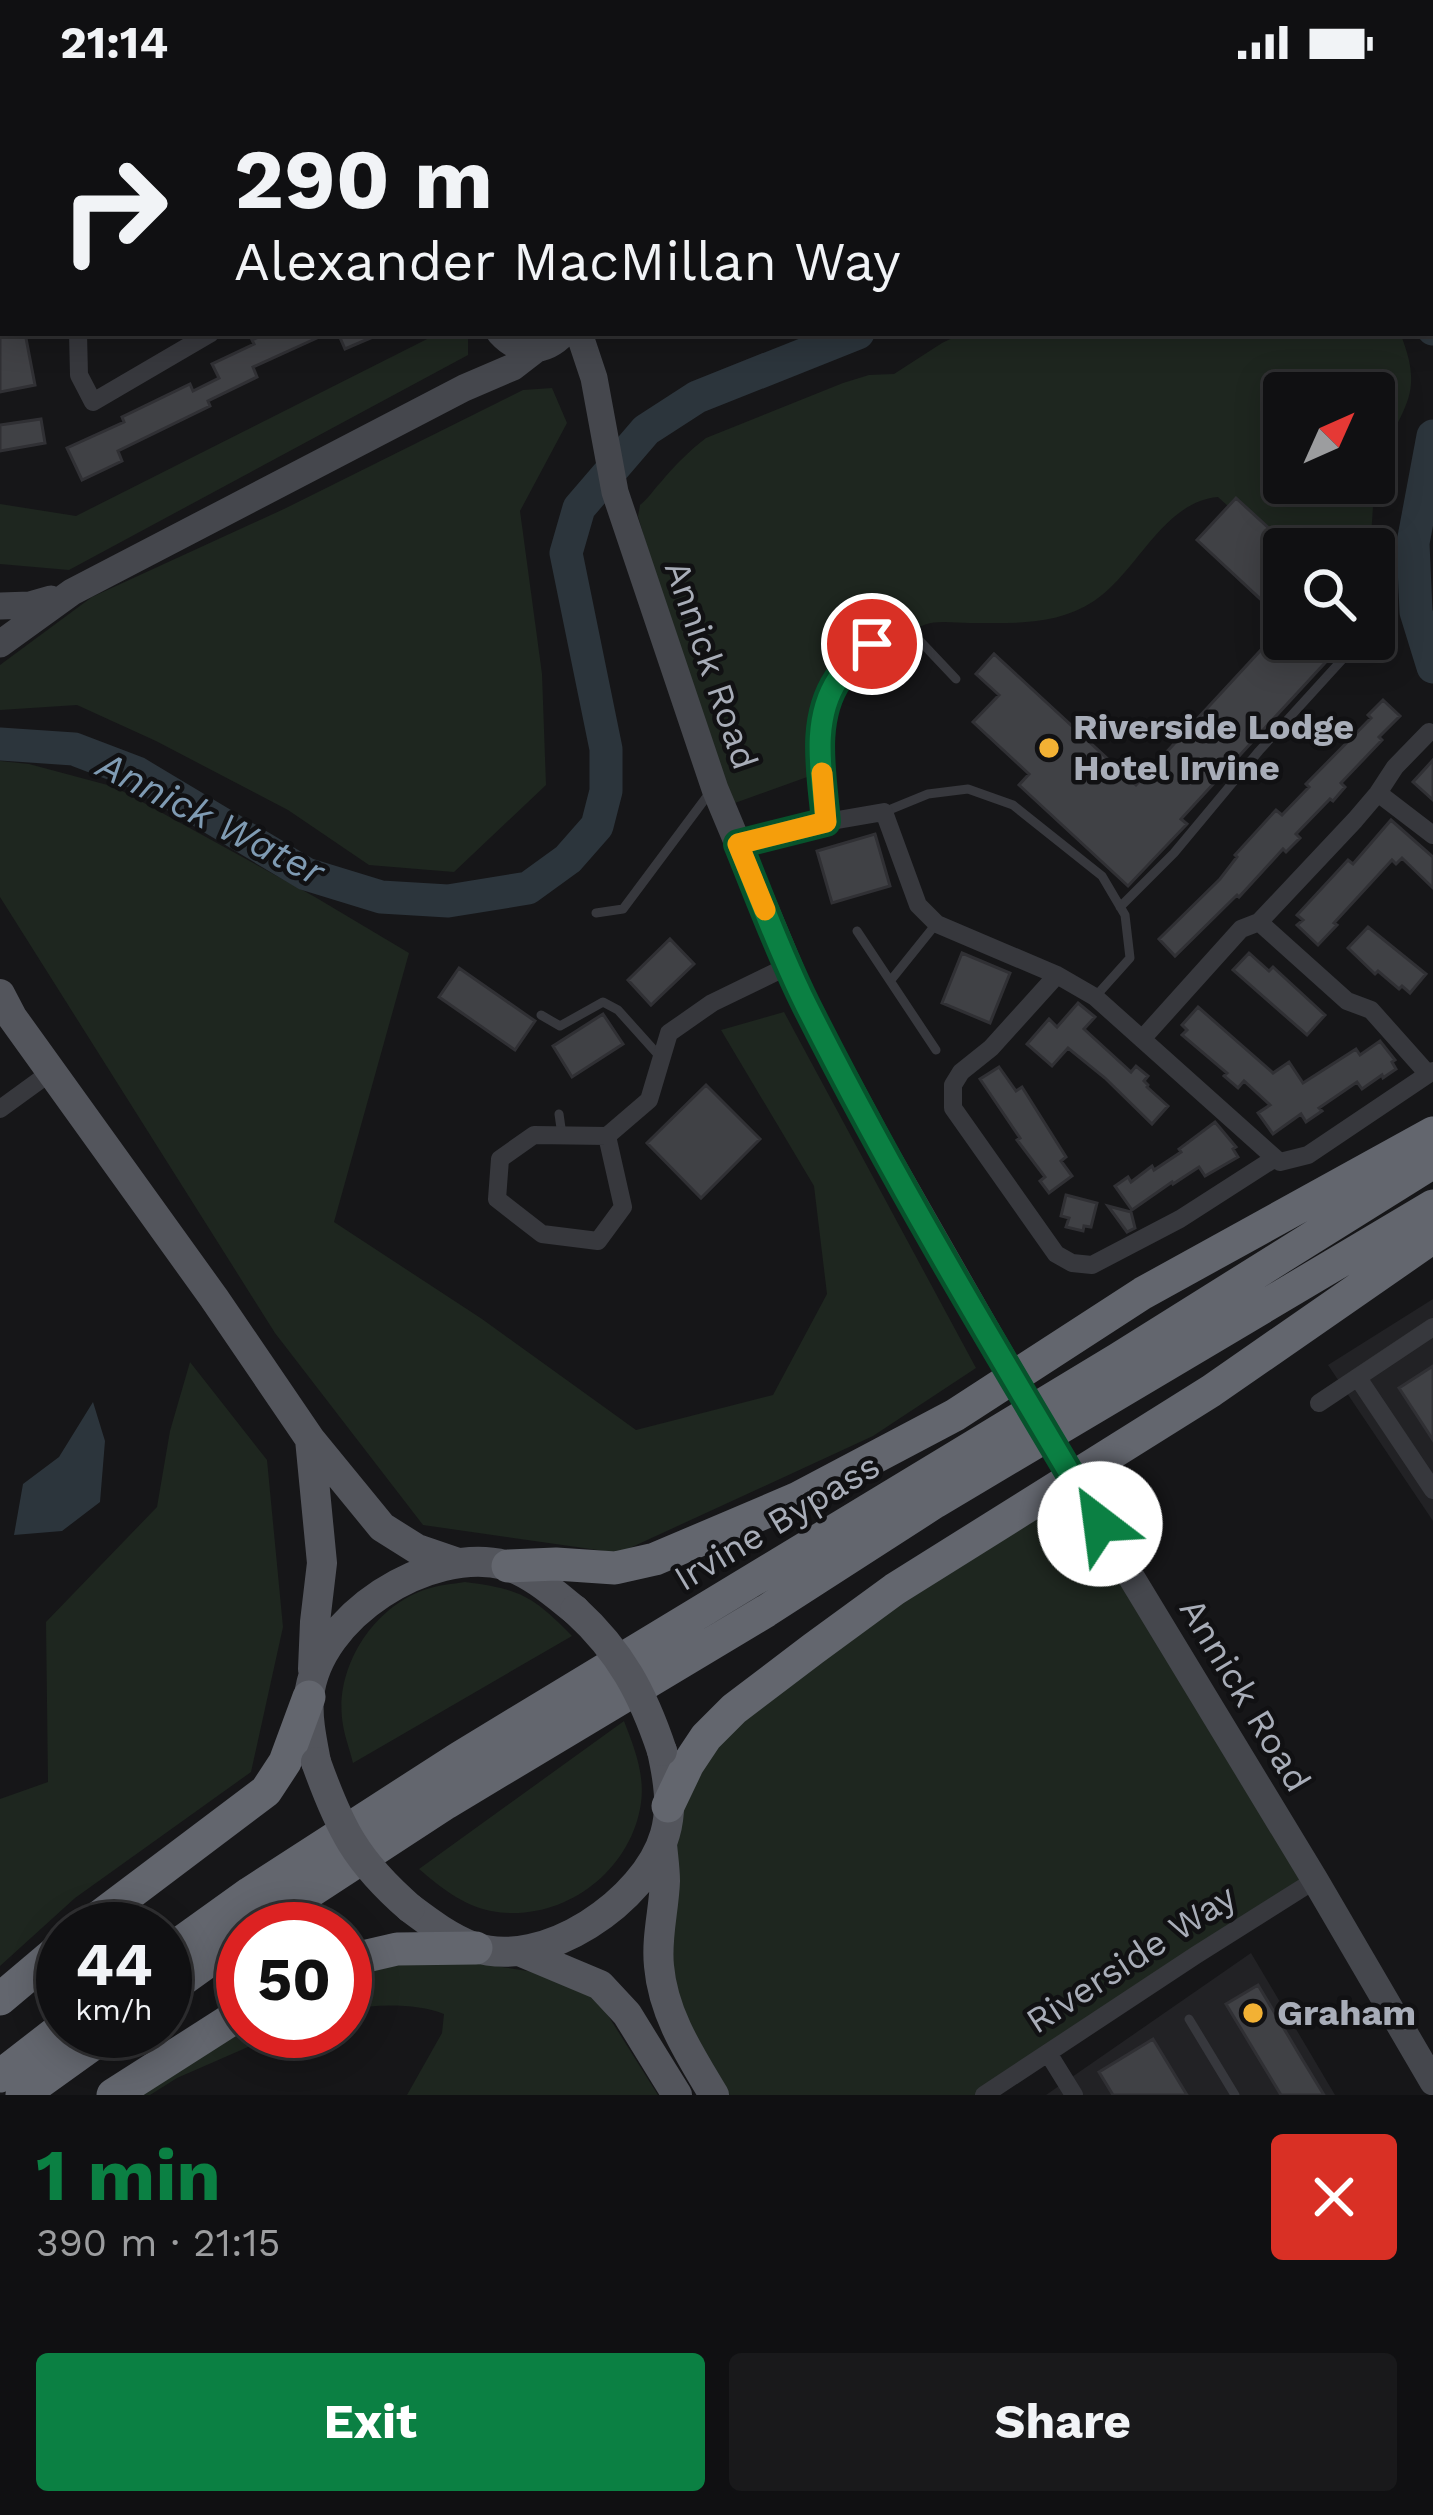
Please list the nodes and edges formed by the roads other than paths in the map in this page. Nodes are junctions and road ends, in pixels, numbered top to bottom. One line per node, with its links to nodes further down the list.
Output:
1 (78, 336): 2 (street)
2 (206, 336)
3 (498, 336): 8 (main road)
4 (503, 336): 6 (main road)
5 (580, 336): 7 (main road, Annick Road)
6 (548, 343): 7 (main road); 8 (main road)
7 (594, 378): 15 (main road, Annick Road)
8 (464, 388): 9 (main road)
9 (72, 592): 10 (main road); 11 (main road)
10 (0, 606)
11 (0, 644)
12 (1342, 660): 21 (lane)
13 (956, 679): 18 (lane)
14 (1429, 732): 16 (street)
15 (714, 787): 20 (main road, Annick Road); 22 (lane)
16 (1378, 793): 19 (street); 23 (street)
17 (884, 812): 18 (street); 21 (lane); 24 (street)
18 (826, 822): 20 (street)
19 (1433, 835)
20 (738, 844): 26 (main road, Annick Road)
21 (1120, 907): 30 (lane)
22 (596, 913)
23 (1259, 922): 32 (street); 36 (street)
24 (937, 924): 27 (street); 28 (lane)
25 (857, 931): 28 (lane)
26 (788, 966): 34 (street); 56 (main road, Annick Road, bridge)
27 (1057, 975): 30 (street); 42 (street)
28 (891, 980): 33 (lane)
29 (0, 994): 35 (main road)
30 (1096, 997): 32 (street)
31 (541, 1015): 34 (lane)
32 (1142, 1039): 42 (street)
33 (937, 1050)
34 (662, 1059): 41 (street)
35 (51, 1072): 37 (street); 49 (main road)
36 (1431, 1072): 42 (street)
37 (0, 1109)
38 (559, 1114): 40 (lane)
39 (1433, 1133): 52 (highway)
40 (562, 1135): 41 (street); 41 (street)
41 (607, 1136)
42 (1275, 1158)
43 (1433, 1162): 59 (highway, Irvine Bypass)
44 (1433, 1206): 58 (highway, Irvine Bypass)
45 (1433, 1238): 54 (highway)
46 (1433, 1327): 47 (street)
47 (1358, 1378): 48 (street); 50 (street)
48 (1319, 1403)
49 (310, 1439): 51 (main road); 53 (main road)
50 (1433, 1490)
51 (458, 1563): 52 (main road); 53 (main road)
52 (508, 1566): 54 (main road, bridge)
53 (311, 1689): 57 (highway); 60 (main road, bridge)
54 (668, 1806): 55 (main road)
55 (662, 1844): 61 (main road); 75 (main road)
56 (1315, 1880): 68 (street, Riverside Way); 71 (main road, Annick Road)
57 (119, 1902)
58 (294, 1902)
59 (192, 1935)
60 (476, 1948): 61 (main road); 62 (highway)
61 (519, 1951): 74 (main road)
62 (372, 1954)
63 (36, 1969): 64 (highway)
64 (0, 1999)
65 (1189, 2019): 78 (lane)
66 (216, 2029): 73 (highway)
67 (36, 2048): 70 (highway)
68 (1048, 2053): 76 (street, Riverside Way); 77 (street)
69 (73, 2058): 72 (highway)
70 (0, 2076)
71 (1432, 2078)
72 (22, 2095)
73 (113, 2095)
74 (677, 2095)
75 (714, 2095)
76 (984, 2095)
77 (1074, 2095)
78 (1235, 2095)

